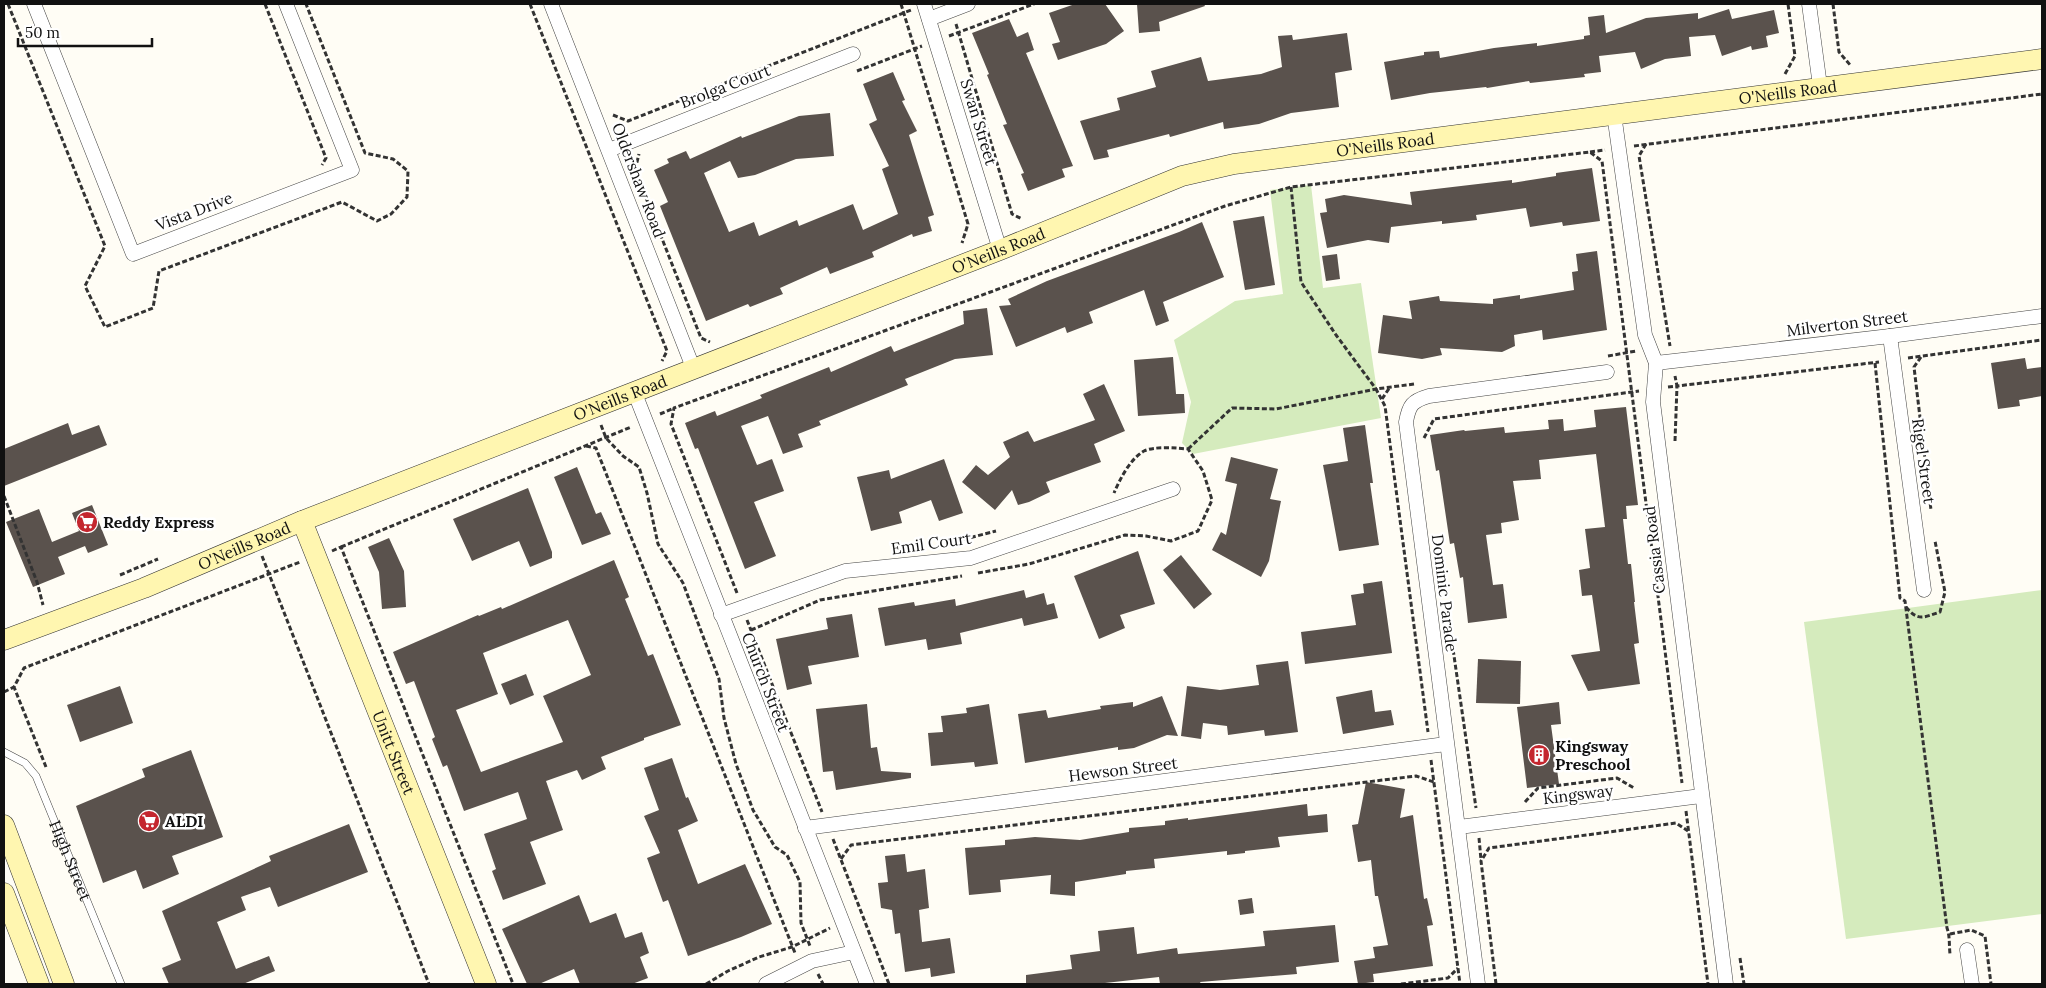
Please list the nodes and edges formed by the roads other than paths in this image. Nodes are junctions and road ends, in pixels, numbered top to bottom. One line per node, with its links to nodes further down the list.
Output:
1 (34, 4): 2 (street, Vista Drive)
2 (286, 4)
3 (551, 4): 12 (street, Oldershaw Road)
4 (924, 4): 7 (street, Swan Street)
5 (968, 4): 7 (street)
6 (1809, 4): 10 (street)
7 (929, 19): 13 (street, Swan Street)
8 (853, 54): 12 (street, Brolga Court)
9 (2042, 59): 10 (street, O'Neills Road)
10 (1819, 78): 11 (street, O'Neills Road)
11 (1614, 114): 13 (street, O'Neills Road); 17 (street, Cassia Road)
12 (609, 150): 16 (street, Oldershaw Road)
13 (1000, 250): 16 (street, O'Neills Road)
14 (2042, 316): 15 (street, Milverton Street)
15 (1890, 336): 17 (street, Milverton Street); 22 (street, Rigel Street)
16 (691, 361): 19 (street, O'Neills Road)
17 (1656, 363): 29 (street, Cassia Road)
18 (1607, 372): 27 (street, Dominic Parade)
19 (634, 391): 21 (street, O'Neills Road); 23 (street, Church Street)
20 (1173, 489): 23 (street, Emil Court)
21 (302, 521): 24 (street, O'Neills Road); 39 (street, Unitt Street)
22 (1924, 590)
23 (721, 615): 32 (street, Church Street)
24 (37, 618): 25 (street, O'Neills Road); 26 (street)
25 (4, 640)
26 (4, 652)
27 (1446, 744): 31 (street, Dominic Parade); 32 (street, Hewson Street)
28 (4, 752): 38 (lane, High Street)
29 (1701, 796): 31 (street, Kingsway); 43 (street, Cassia Road)
30 (4, 825): 37 (street)
31 (1458, 827): 42 (street, Dominic Parade)
32 (805, 828): 35 (street, Church Street)
33 (4, 892): 36 (street)
34 (1967, 950): 44 (street)
35 (854, 952): 40 (street); 41 (street, Church Street)
36 (39, 984)
37 (64, 984)
38 (121, 984)
39 (486, 984)
40 (766, 984)
41 (867, 984)
42 (1478, 984)
43 (1726, 984)
44 (1972, 984)

